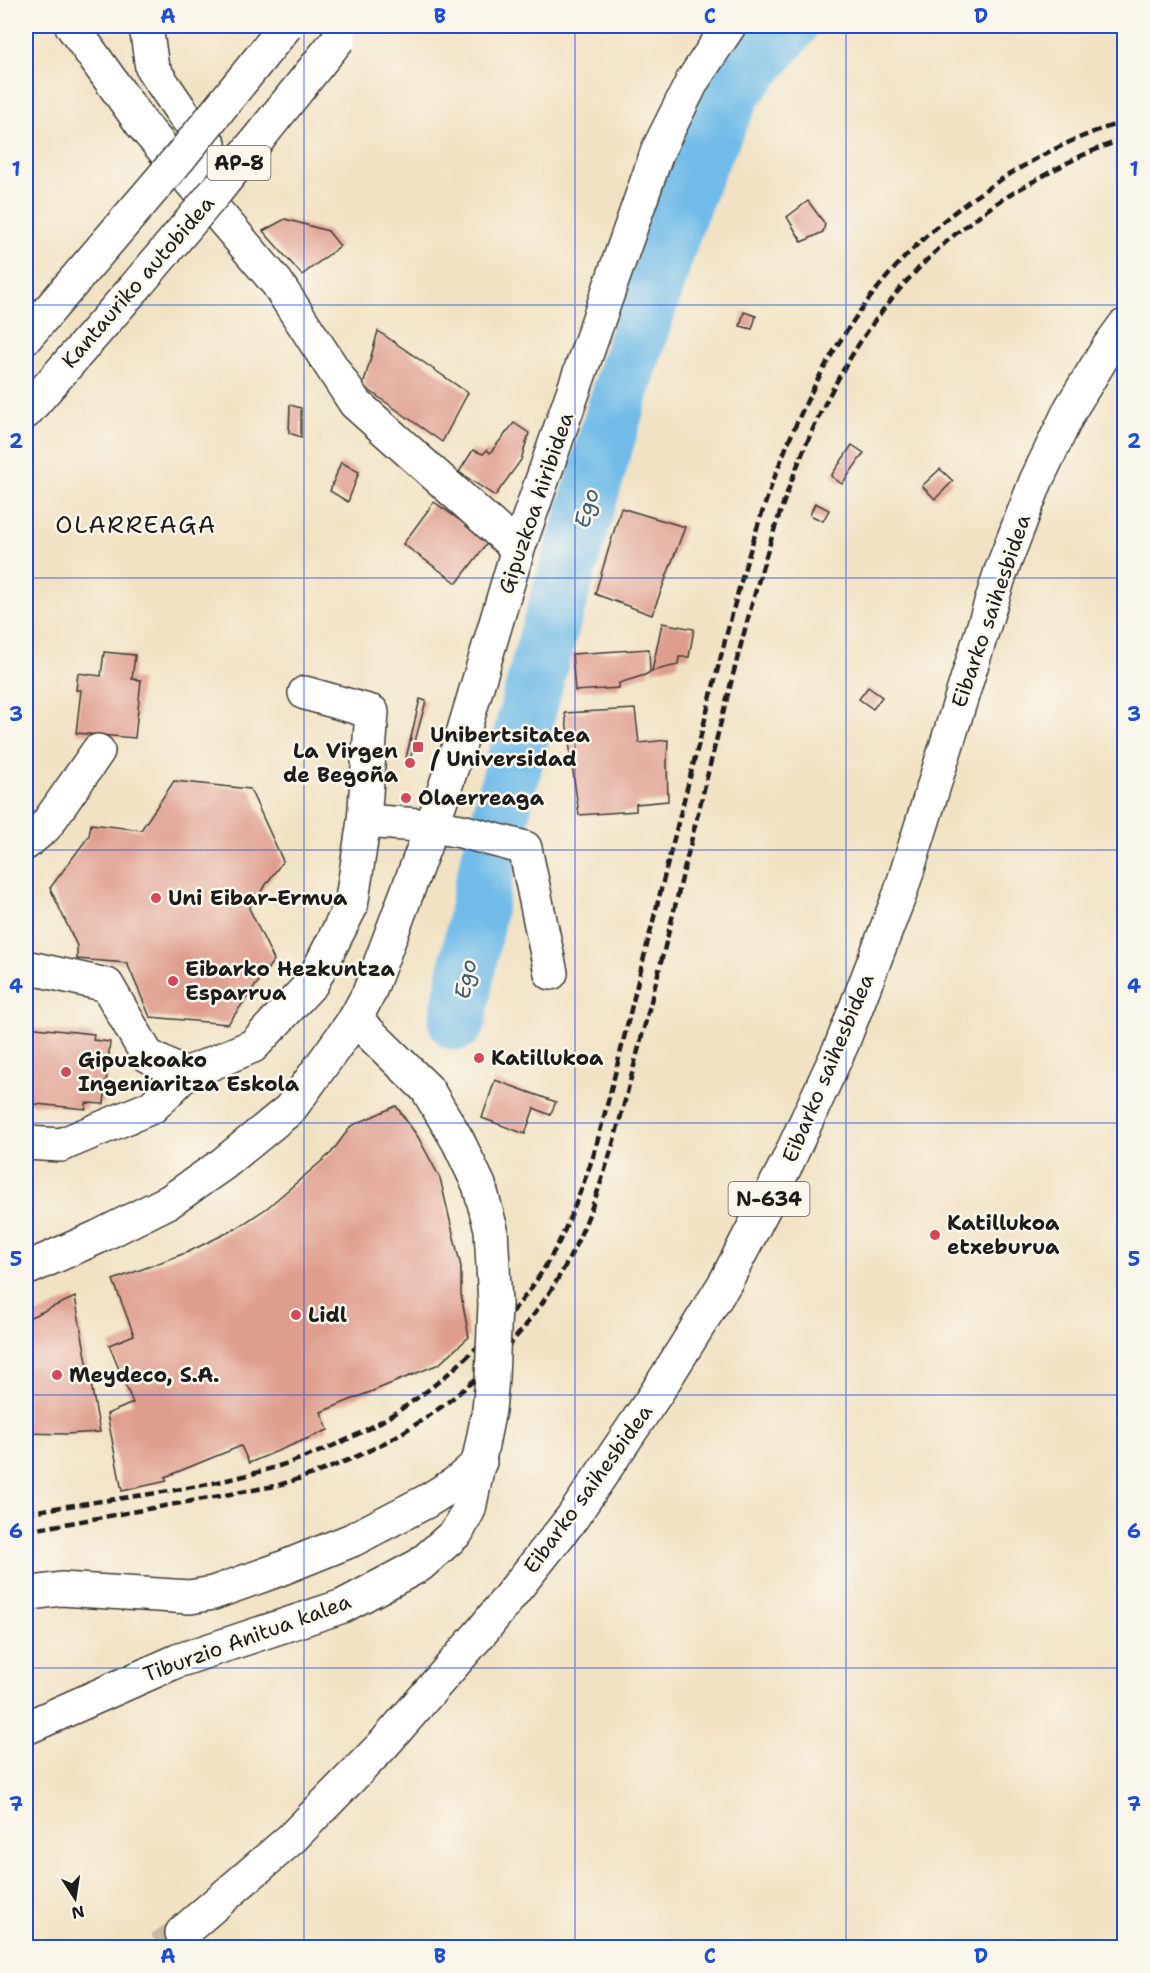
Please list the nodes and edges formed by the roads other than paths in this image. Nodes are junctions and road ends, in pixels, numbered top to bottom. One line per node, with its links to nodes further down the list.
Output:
1 (72, 26): 6 (main road)
2 (146, 26): 6 (main road)
3 (286, 26): 8 (main road, AP-8, bridge)
4 (729, 26): 10 (main road, Gipuzkoa hiribidea)
5 (345, 32): 9 (main road, Kantauriko autobidea / AP-8, bridge)
6 (204, 198): 10 (main road)
7 (1125, 326): 27 (main road, Eibarko saihesbidea / N-634)
8 (26, 337)
9 (26, 412)
10 (518, 549): 14 (main road, Gipuzkoa hiribidea)
11 (305, 693): 13 (main road)
12 (98, 751): 15 (main road)
13 (364, 821): 14 (main road); 19 (main road)
14 (446, 829): 17 (main road); 18 (main road, Gipuzkoa hiribidea)
15 (26, 843)
16 (26, 967): 19 (main road)
17 (551, 973)
18 (362, 1006): 21 (main road, Gipuzkoa hiribidea); 22 (main road, Tiburzio Anitua kalea, bridge)
19 (184, 1075): 20 (main road)
20 (26, 1143)
21 (26, 1269)
22 (480, 1462): 23 (main road); 24 (main road, Tiburzio Anitua kalea)
23 (427, 1501): 24 (main road); 25 (main road)
24 (444, 1544): 26 (main road, Tiburzio Anitua kalea)
25 (26, 1594)
26 (26, 1728)
27 (182, 1933)

